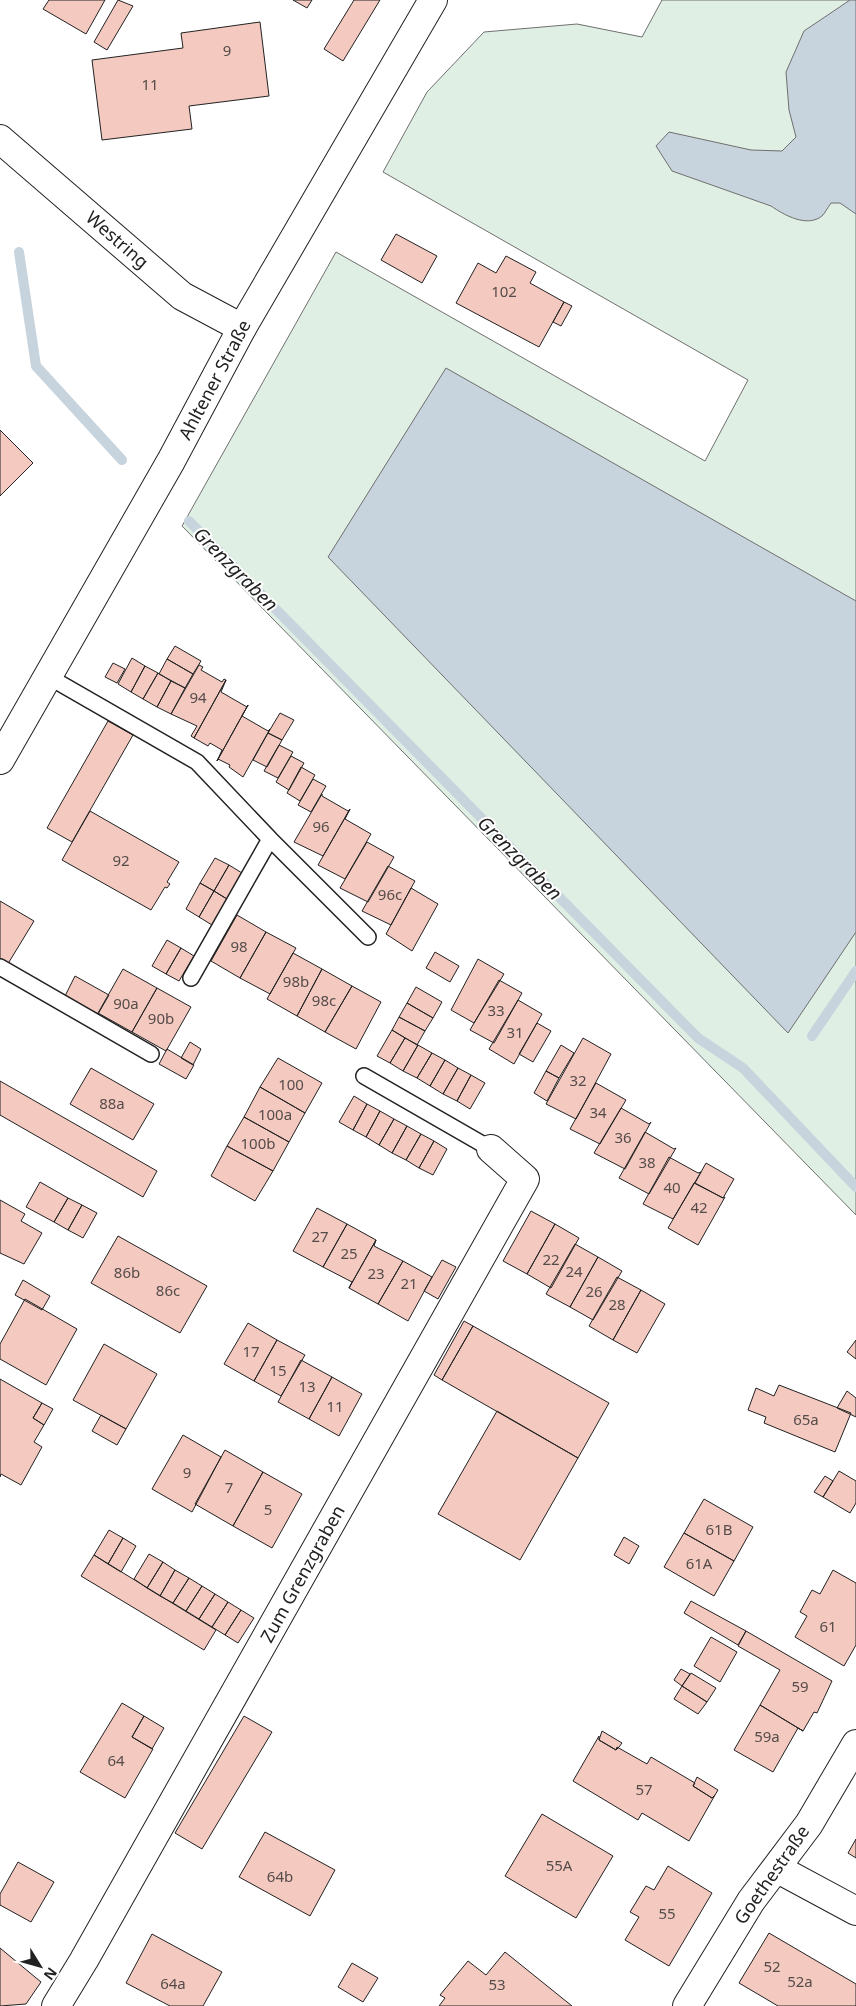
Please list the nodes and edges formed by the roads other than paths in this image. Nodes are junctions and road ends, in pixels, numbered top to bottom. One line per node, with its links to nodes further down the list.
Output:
1 (432, 0): 3 (street, Ahltener Straße)
2 (0, 139): 3 (street, Westring)
3 (242, 328): 4 (street, Ahltener Straße)
4 (49, 677): 5 (street, Ahltener Straße); 6 (lane)
5 (0, 760)
6 (270, 839): 7 (lane); 9 (lane)
7 (368, 937)
8 (0, 967): 10 (lane)
9 (191, 978)
10 (151, 1054)
11 (364, 1076): 12 (lane)
12 (491, 1149): 16 (street, Zum Grenzgraben)
13 (856, 1744): 14 (street, Goethestraße)
14 (778, 1868): 15 (street); 17 (street, Goethestraße)
15 (856, 1911)
16 (56, 2006)
17 (687, 2006)

